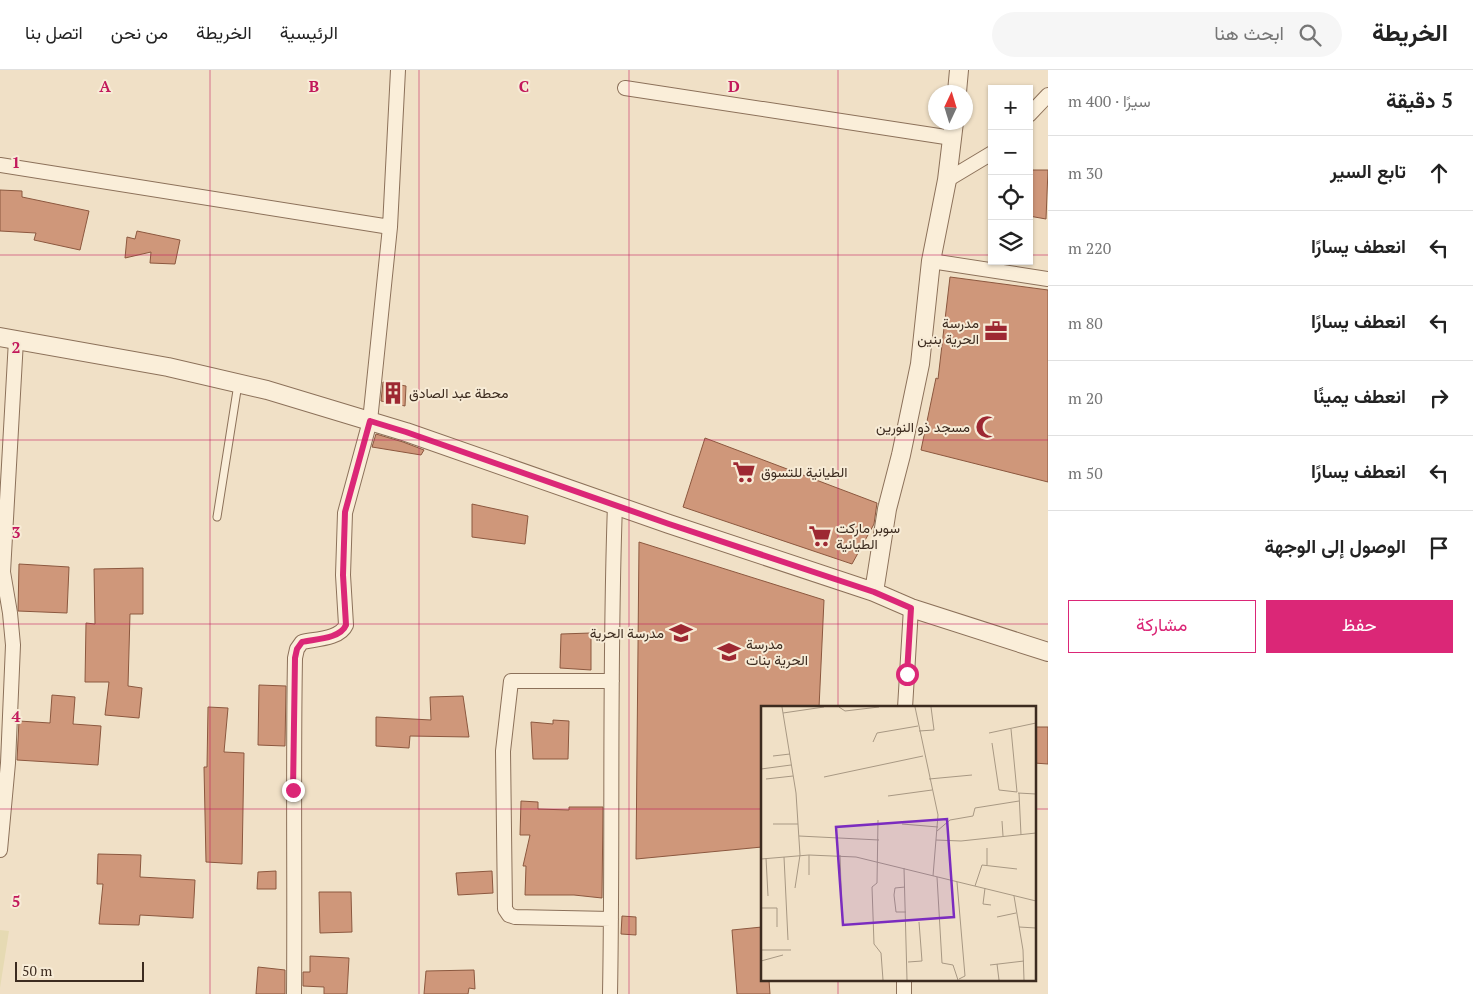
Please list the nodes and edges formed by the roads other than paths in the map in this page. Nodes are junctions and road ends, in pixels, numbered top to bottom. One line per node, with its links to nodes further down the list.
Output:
1 (398, 70): 12 (street)
2 (959, 70): 3 (street)
3 (958, 85)
4 (625, 88): 7 (street)
5 (1048, 95): 6 (street)
6 (1033, 111)
7 (928, 127)
8 (953, 130): 11 (street)
9 (988, 155): 11 (street)
10 (0, 166): 12 (street)
11 (947, 180): 13 (street)
12 (390, 228): 17 (street)
13 (931, 261): 14 (street); 20 (street)
14 (1048, 279)
15 (8, 338): 16 (street); 25 (street)
16 (238, 383): 17 (street); 19 (lane)
17 (370, 421): 18 (street); 27 (street)
18 (615, 505): 20 (street); 23 (street)
19 (217, 517)
20 (874, 592): 21 (street)
21 (911, 608): 22 (street); 24 (street)
22 (1048, 652)
23 (612, 680): 26 (street); 26 (street)
24 (905, 706)
25 (0, 850)
26 (611, 919): 28 (street)
27 (294, 994)
28 (610, 994)

